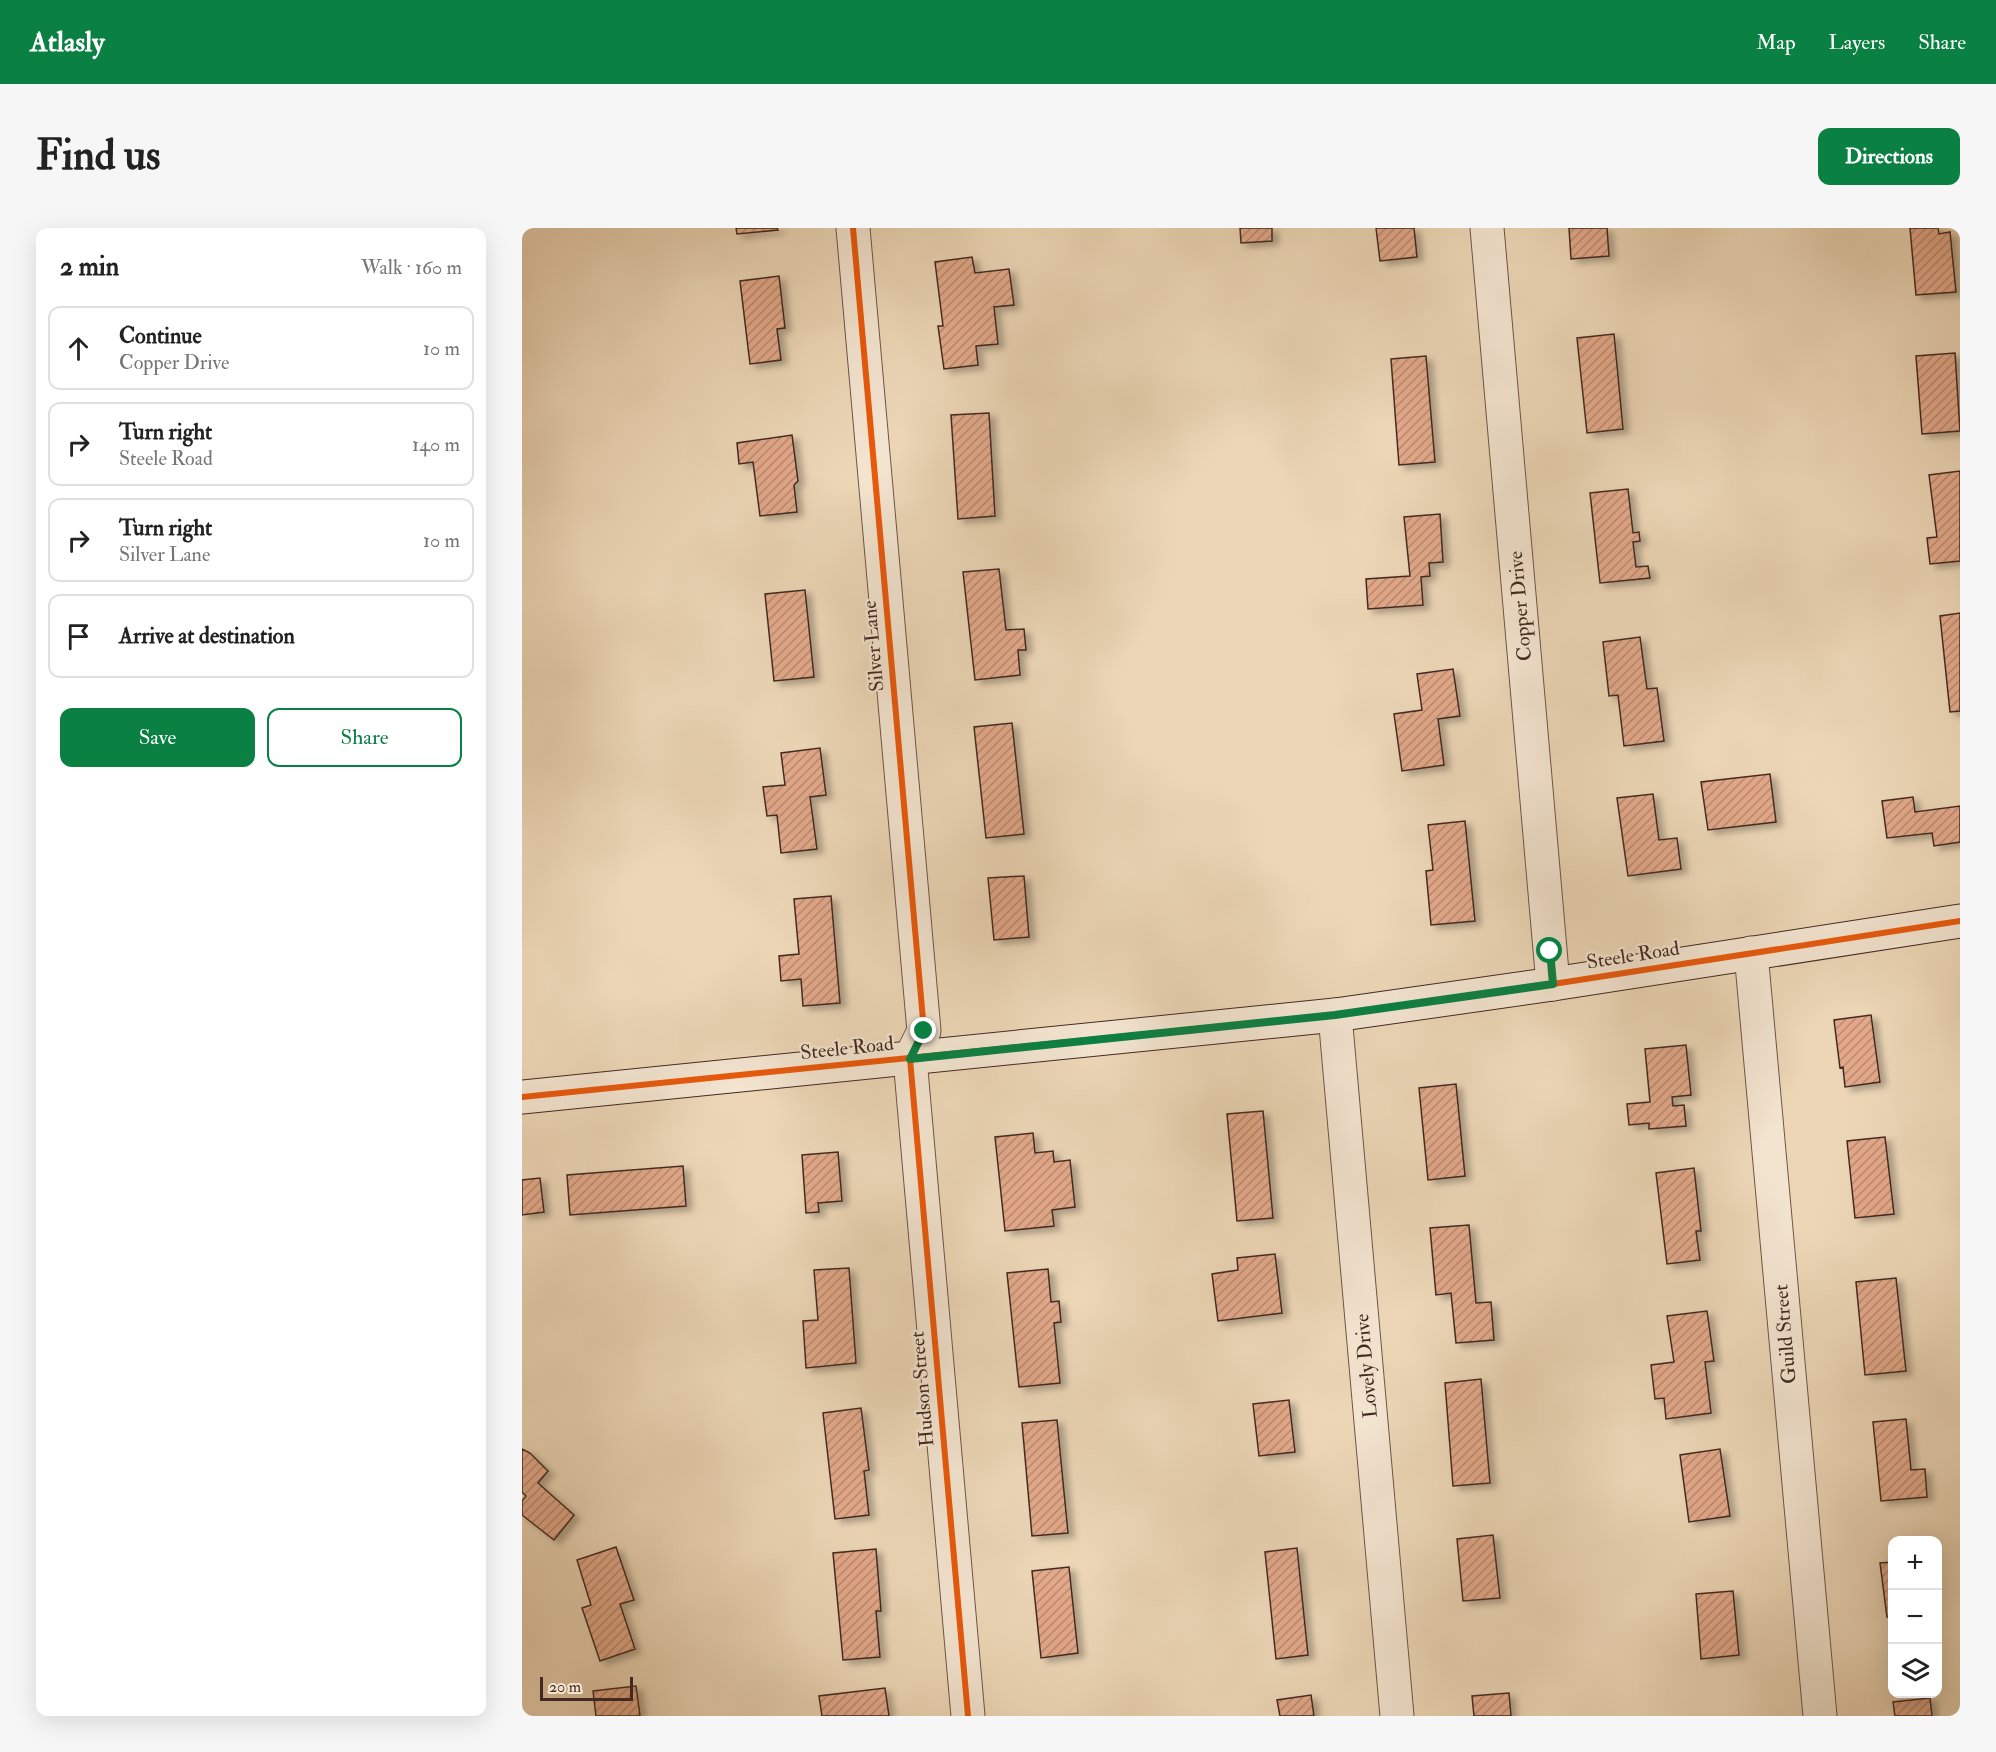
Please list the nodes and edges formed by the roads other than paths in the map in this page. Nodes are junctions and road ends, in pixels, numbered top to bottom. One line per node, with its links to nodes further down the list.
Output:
1 (853, 228): 7 (street, Silver Lane)
2 (1487, 228): 5 (street, Copper Drive)
3 (1960, 921): 4 (street, Steele Road)
4 (1751, 953): 5 (street, Steele Road); 11 (street, Guild Street)
5 (1553, 984): 6 (street, Steele Road)
6 (1335, 1015): 7 (street, Steele Road); 10 (street, Lovely Drive)
7 (910, 1059): 8 (street, Steele Road); 9 (street, Hudson Street)
8 (522, 1097)
9 (968, 1716)
10 (1397, 1716)
11 (1820, 1716)

